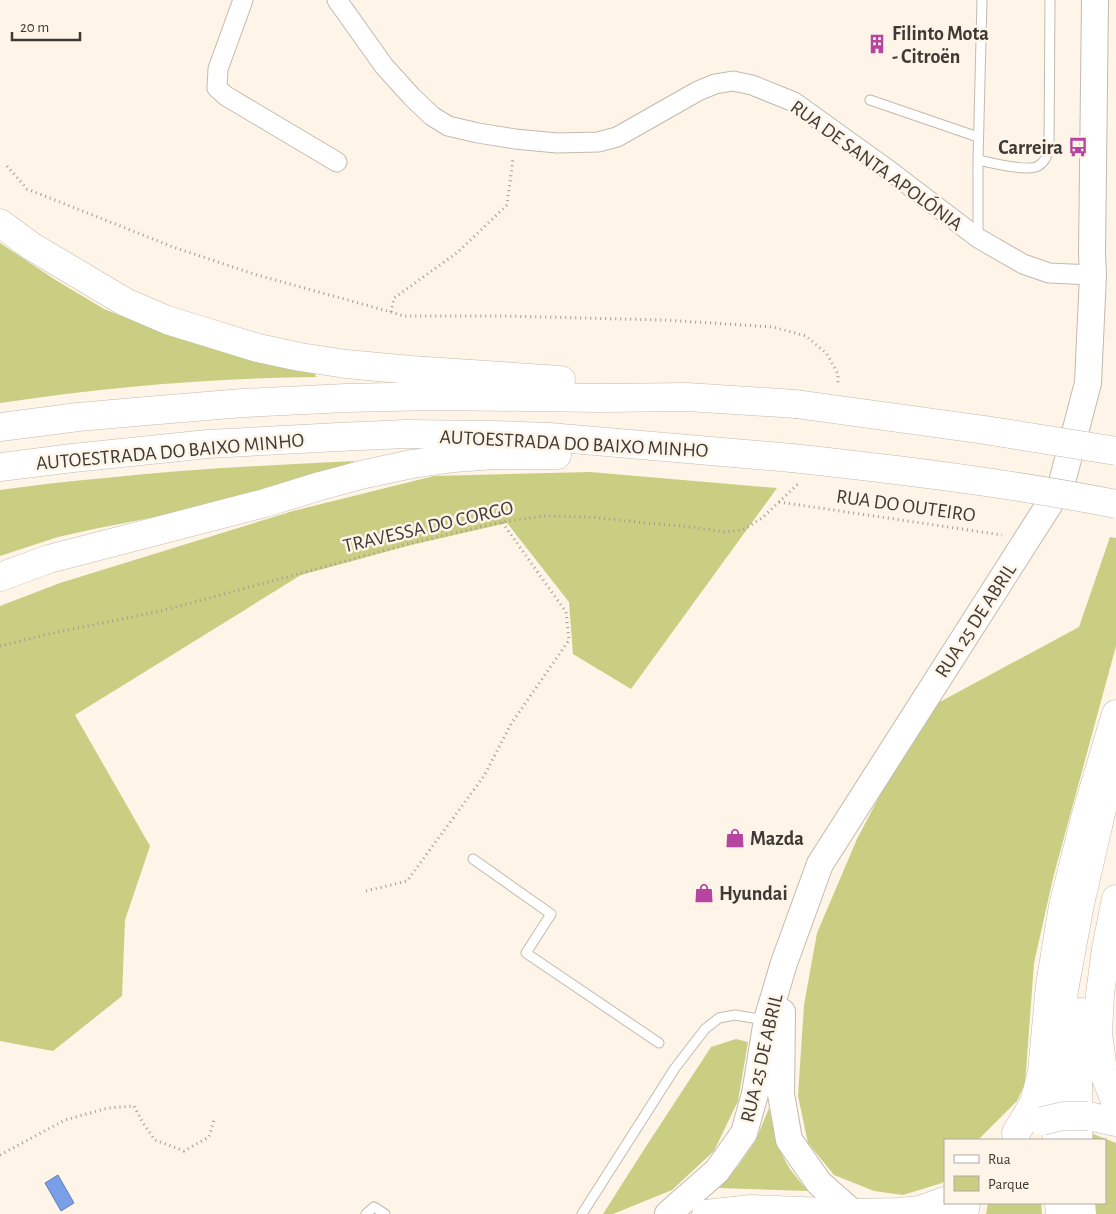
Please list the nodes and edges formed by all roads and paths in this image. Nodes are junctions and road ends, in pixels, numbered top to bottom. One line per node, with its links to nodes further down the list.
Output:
1 (243, 0): 10 (street)
2 (337, 0): 8 (street, RUA DE SANTA APOLÓNIA)
3 (982, 0): 7 (lane)
4 (1050, 0): 9 (lane)
5 (1095, 0): 14 (main road, RUA 25 DE ABRIL)
6 (870, 100): 7 (lane)
7 (978, 137): 9 (lane)
8 (515, 139): 13 (street, RUA DE SANTA APOLÓNIA); 15 (path)
9 (978, 160): 13 (lane)
10 (337, 162)
11 (6, 166): 15 (path)
12 (0, 223): 17 (main road)
13 (978, 238): 14 (street, RUA DE SANTA APOLÓNIA)
14 (1093, 265): 26 (main road, RUA 25 DE ABRIL)
15 (390, 312): 16 (path)
16 (838, 389)
17 (687, 397): 18 (main road, AUTOESTRADA DO BAIXO MINHO); 19 (main road, AUTOESTRADA DO BAIXO MINHO, bridge)
18 (0, 427)
19 (1116, 451)
20 (727, 452): 21 (main road, AUTOESTRADA DO BAIXO MINHO); 22 (main road, AUTOESTRADA DO BAIXO MINHO); 27 (main road)
21 (0, 467)
22 (796, 470): 23 (path, TRAVESSA DO CORGO); 24 (main road, AUTOESTRADA DO BAIXO MINHO, bridge)
23 (779, 502): 25 (path, TRAVESSA DO CORGO); 26 (path, RUA DO OUTEIRO)
24 (1116, 504)
25 (502, 522): 28 (path, TRAVESSA DO CORGO); 33 (path)
26 (1027, 539): 35 (main road, RUA 25 DE ABRIL)
27 (0, 577)
28 (0, 646)
29 (1116, 714): 43 (main road)
30 (1116, 762): 42 (main road)
31 (1116, 832): 41 (main road)
32 (472, 859): 37 (lane)
33 (366, 891)
34 (1116, 899): 38 (main road)
35 (784, 963): 36 (main road, RUA 25 DE ABRIL); 46 (main road, RUA 25 DE ABRIL)
36 (767, 1020): 49 (lane); 50 (main road, RUA 25 DE ABRIL)
37 (659, 1043)
38 (1116, 1103)
39 (214, 1120): 44 (path)
40 (1116, 1122): 41 (main road)
41 (1083, 1128): 42 (main road, bridge)
42 (1049, 1131): 43 (main road)
43 (1012, 1137)
44 (0, 1156)
45 (944, 1201): 46 (main road)
46 (854, 1213): 51 (main road)
47 (366, 1214): 48 (lane)
48 (385, 1214)
49 (582, 1214)
50 (668, 1214)
51 (706, 1214)

